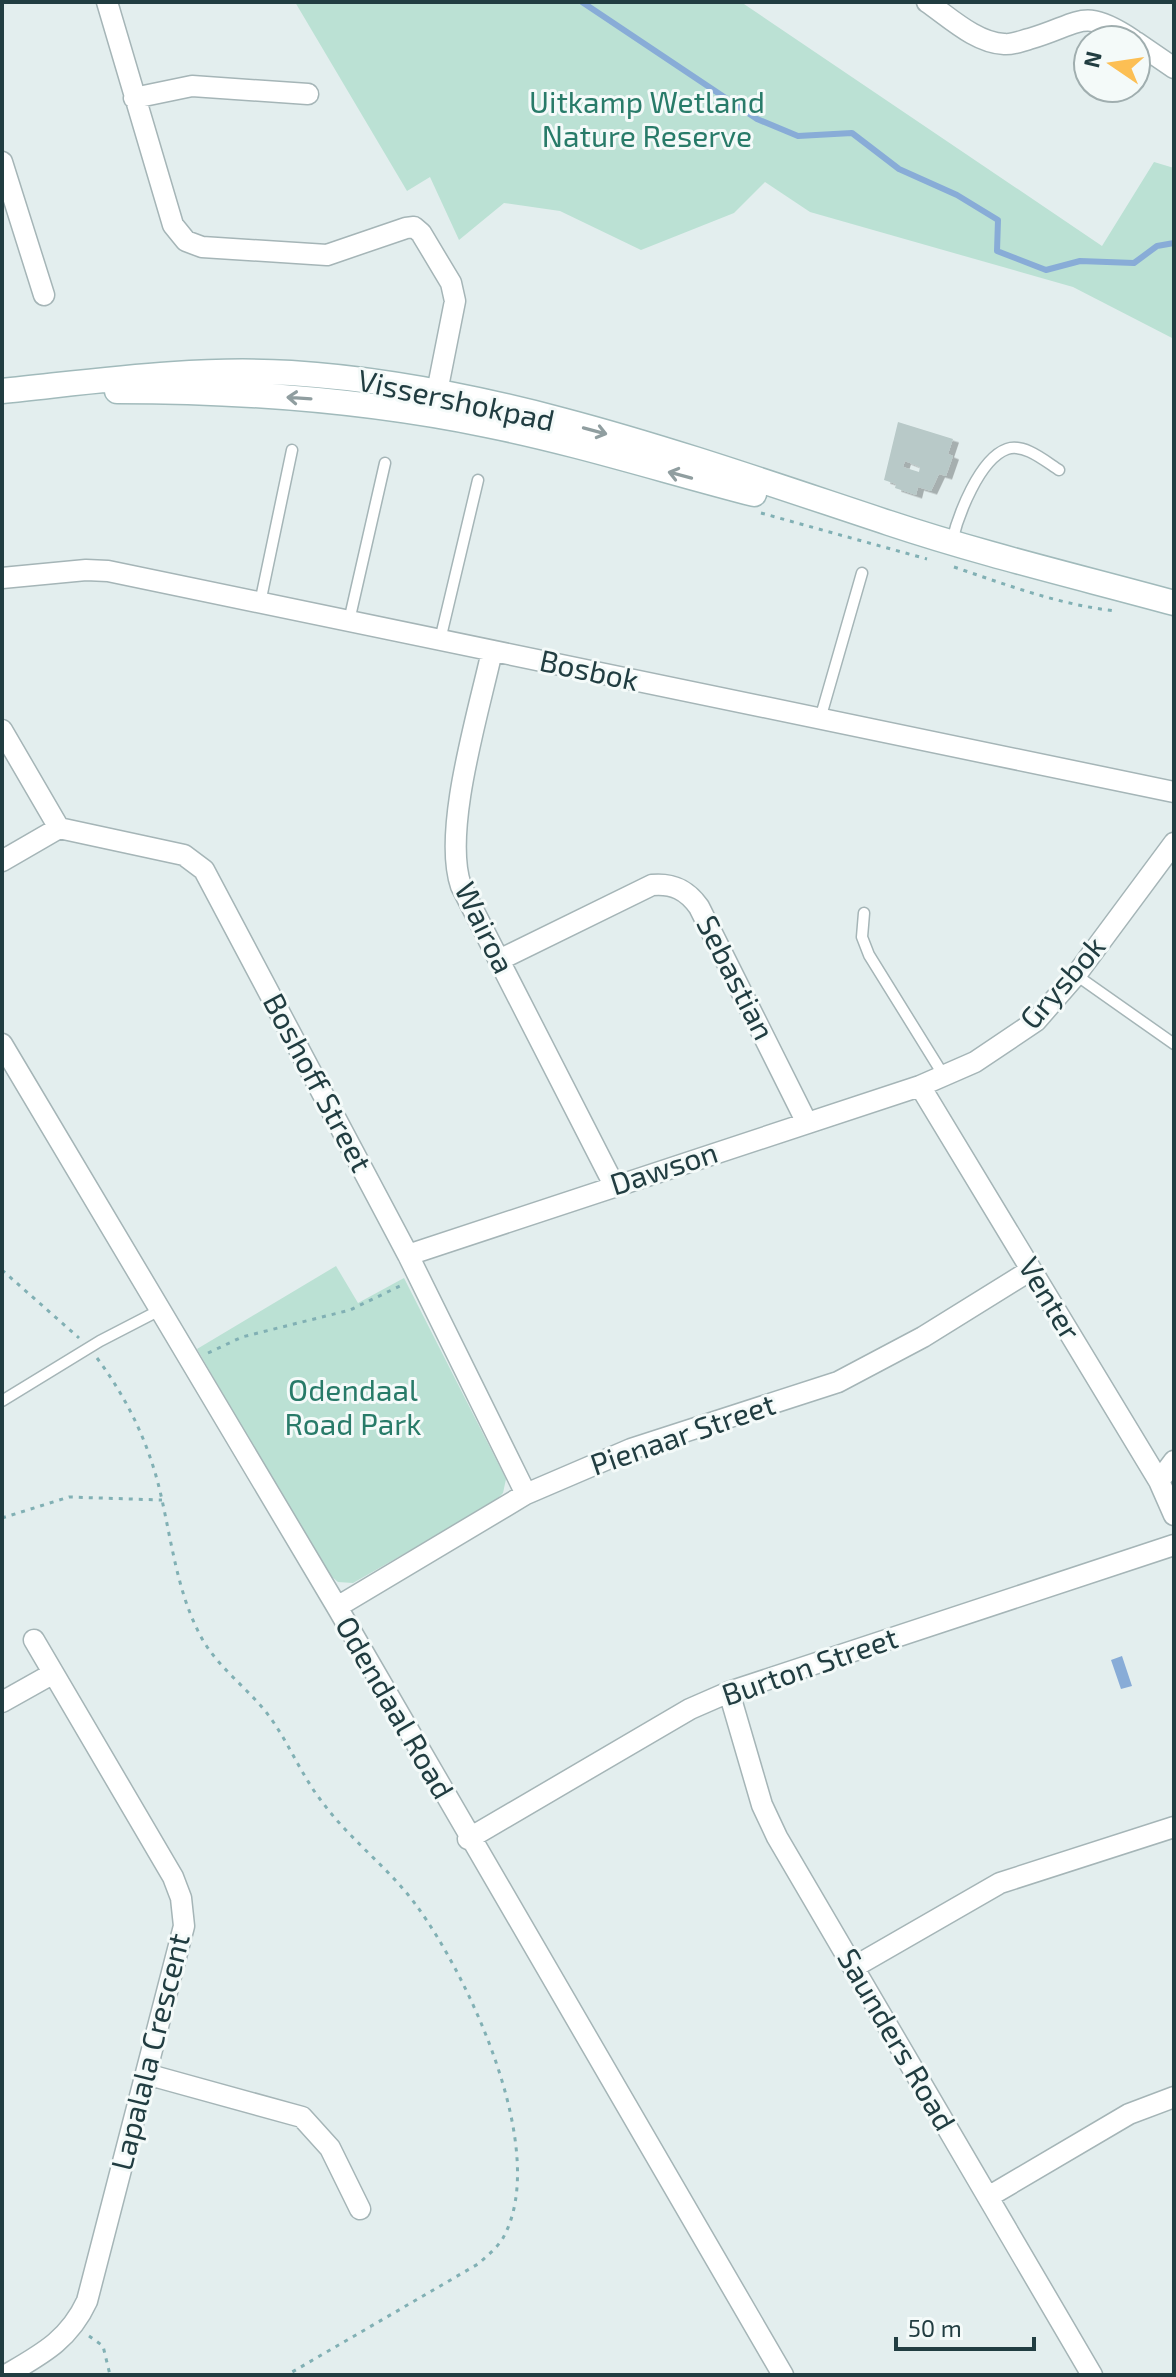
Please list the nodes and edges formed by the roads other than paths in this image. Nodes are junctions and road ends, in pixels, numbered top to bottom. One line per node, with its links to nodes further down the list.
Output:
1 (107, 2): 7 (street)
2 (927, 2): 3 (street)
3 (1106, 24)
4 (1152, 53): 5 (street)
5 (1174, 68)
6 (308, 94): 7 (street)
7 (134, 98): 12 (street)
8 (2, 162): 9 (street)
9 (9, 208): 10 (street)
10 (44, 295)
11 (4, 391): 12 (main road, Vissershokpad)
12 (435, 404): 17 (main road, Vissershokpad)
13 (292, 450): 20 (lane)
14 (385, 463): 22 (lane)
15 (1059, 470): 17 (lane)
16 (478, 480): 23 (lane)
17 (952, 541): 21 (main road, Vissershokpad)
18 (862, 573): 25 (lane)
19 (2, 578): 20 (street, Bosbok)
20 (260, 603): 22 (street, Bosbok)
21 (1174, 603)
22 (349, 621): 23 (street, Bosbok)
23 (440, 640): 24 (street, Bosbok)
24 (492, 651): 25 (street, Bosbok); 32 (street, Wairoa)
25 (820, 719): 27 (street, Bosbok)
26 (2, 730): 28 (street)
27 (1174, 792)
28 (59, 828): 30 (street); 40 (street, Boshoff Street)
29 (1174, 843): 33 (street, Grysbok)
30 (2, 861)
31 (864, 913): 36 (lane)
32 (499, 960): 38 (street, Sebastian); 39 (street, Wairoa)
33 (1076, 975): 35 (lane); 36 (street, Grysbok)
34 (2, 1044): 42 (street, Odendaal Road)
35 (1174, 1044)
36 (944, 1076): 37 (street, Grysbok)
37 (920, 1086): 38 (street, Dawson); 41 (street, Venter)
38 (807, 1123): 39 (street, Dawson)
39 (614, 1185): 40 (street, Dawson)
40 (408, 1255): 46 (street, Boshoff Street)
41 (1031, 1270): 45 (street, Venter); 46 (street, Pienaar Street)
42 (160, 1310): 43 (lane); 49 (street, Odendaal Road)
43 (2, 1401)
44 (1174, 1461): 45 (street)
45 (1159, 1481): 47 (street, Venter)
46 (526, 1494): 49 (street, Pienaar Street)
47 (1174, 1515)
48 (1174, 1545): 52 (street, Burton Street)
49 (337, 1607): 55 (street, Odendaal Road)
50 (34, 1640): 51 (street, Lapalala Crescent)
51 (52, 1674): 53 (street); 57 (street, Lapalala Crescent)
52 (729, 1692): 55 (street, Burton Street); 56 (street, Saunders Road)
53 (2, 1702)
54 (1174, 1827): 56 (street)
55 (468, 1839): 62 (street, Odendaal Road)
56 (854, 1967): 59 (street, Saunders Road)
57 (146, 2074): 60 (street); 61 (street, Lapalala Crescent)
58 (1174, 2097): 59 (street)
59 (988, 2197): 63 (street, Saunders Road)
60 (360, 2209)
61 (6, 2375)
62 (783, 2375)
63 (1092, 2375)

